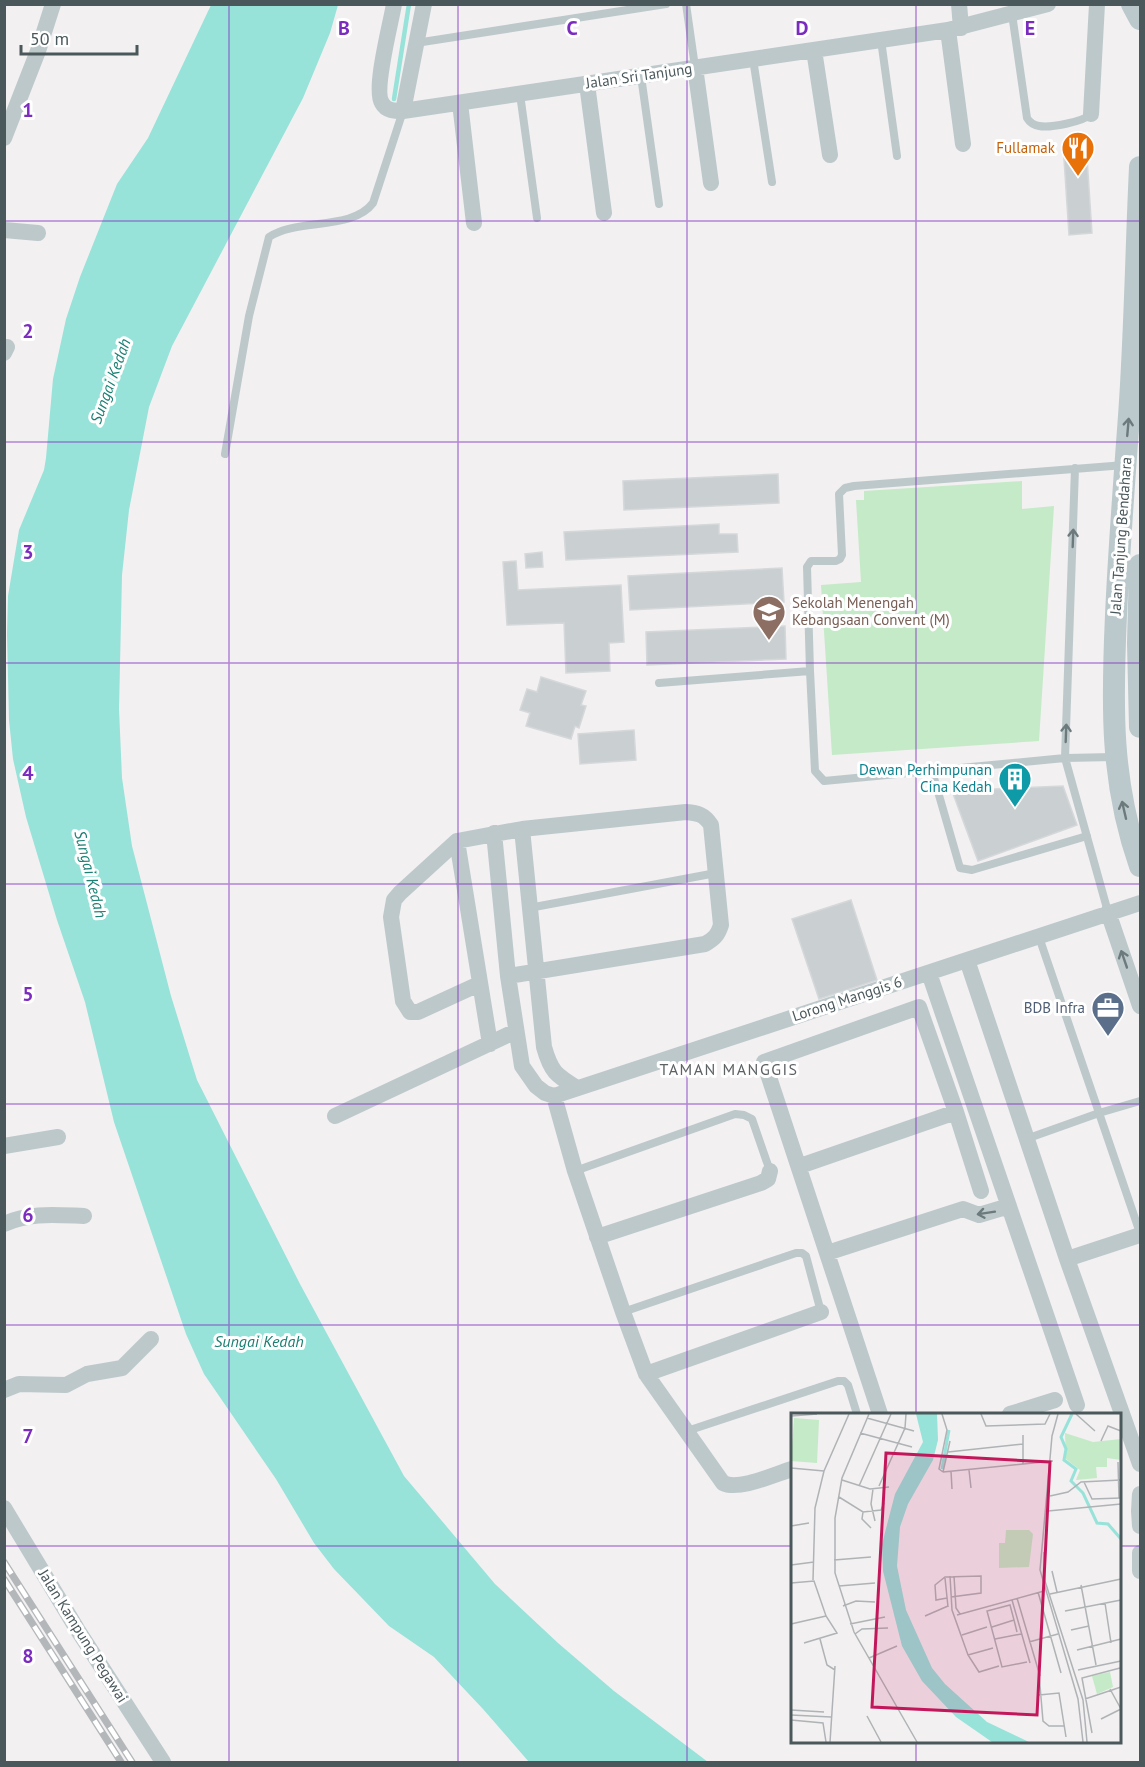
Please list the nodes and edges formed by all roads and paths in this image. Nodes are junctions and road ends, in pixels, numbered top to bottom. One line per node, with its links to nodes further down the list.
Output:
1 (53, 4): 24 (street)
2 (394, 4): 22 (street)
3 (424, 4): 14 (street)
4 (666, 4): 14 (lane)
5 (686, 4): 17 (lane)
6 (959, 4): 12 (street)
7 (1097, 4): 23 (street)
8 (1132, 4): 11 (main road)
9 (1041, 5): 10 (street, Jalan Sri Tanjung)
10 (1012, 14): 12 (street, Jalan Sri Tanjung); 23 (lane)
11 (1140, 19)
12 (954, 29): 13 (street, Jalan Sri Tanjung); 25 (street)
13 (881, 40): 15 (street, Jalan Sri Tanjung); 27 (lane)
14 (416, 43): 22 (street)
15 (814, 50): 16 (street, Jalan Sri Tanjung); 26 (street)
16 (753, 59): 17 (street, Jalan Sri Tanjung); 29 (lane)
17 (695, 68): 18 (street, Jalan Sri Tanjung); 30 (street)
18 (641, 76): 19 (street, Jalan Sri Tanjung); 31 (lane)
19 (587, 84): 20 (street, Jalan Sri Tanjung); 32 (street)
20 (520, 94): 21 (street, Jalan Sri Tanjung); 33 (lane)
21 (460, 103): 22 (street, Jalan Sri Tanjung); 34 (street)
22 (403, 111): 37 (lane)
23 (1091, 114)
24 (4, 138)
25 (963, 144)
26 (830, 155)
27 (897, 156)
28 (1140, 167): 38 (main road, Jalan Tanjung Bendahara, one-way to 28)
29 (772, 182)
30 (711, 183)
31 (659, 204)
32 (604, 213)
33 (537, 218)
34 (474, 223)
35 (4, 230): 36 (street)
36 (38, 233)
37 (225, 454)
38 (1125, 465): 39 (lane); 44 (main road, Jalan Tanjung Bendahara)
39 (1076, 468): 41 (lane); 45 (lane, one-way to 39)
40 (1140, 565): 43 (main road, Jalan Tanjung Bendahara)
41 (810, 671): 42 (lane); 46 (lane)
42 (659, 682)
43 (1140, 727)
44 (1115, 757): 45 (lane); 51 (main road, Jalan Tanjung Bendahara, one-way to 44)
45 (1065, 758): 46 (lane); 49 (lane)
46 (932, 771): 49 (lane)
47 (522, 829): 48 (street); 52 (street); 54 (street)
48 (494, 833): 50 (street); 60 (street)
49 (1087, 836): 55 (lane)
50 (457, 841): 61 (street); 61 (street)
51 (1140, 866)
52 (716, 873): 54 (lane); 58 (street)
53 (1140, 903): 55 (street, Lorong Manggis 6)
54 (529, 908): 58 (street)
55 (1108, 912): 56 (street, Lorong Manggis 6); 62 (street, one-way to 55)
56 (1039, 937): 57 (street, Lorong Manggis 6); 69 (lane)
57 (967, 960): 59 (street, Lorong Manggis 6); 72 (street)
58 (536, 972): 60 (street); 65 (street)
59 (929, 973): 65 (street, Lorong Manggis 6); 77 (street)
60 (508, 976): 63 (street)
61 (479, 984): 64 (street)
62 (1140, 1006)
63 (516, 1031): 64 (street); 66 (street)
64 (490, 1044): 70 (street)
65 (577, 1088): 66 (street, Lorong Manggis 6)
66 (554, 1096): 75 (street)
67 (1140, 1101): 69 (lane)
68 (956, 1112): 74 (street); 74 (street); 78 (street)
69 (1099, 1113): 72 (lane); 83 (lane)
70 (334, 1116)
71 (58, 1137): 73 (street)
72 (1026, 1139): 86 (street)
73 (4, 1146)
74 (800, 1166): 85 (street)
75 (575, 1171): 76 (lane); 84 (street)
76 (770, 1171): 84 (street)
77 (1001, 1184): 78 (street); 79 (street)
78 (981, 1191): 80 (street)
79 (1009, 1206): 80 (street, one-way to 80); 93 (street)
80 (963, 1209): 85 (street)
81 (84, 1216): 82 (street)
82 (4, 1224)
83 (1140, 1234): 86 (street)
84 (597, 1237): 87 (street)
85 (827, 1253): 95 (street)
86 (1067, 1259): 98 (street)
87 (623, 1312): 88 (lane); 90 (street)
88 (821, 1312): 90 (street)
89 (151, 1339): 91 (street)
90 (646, 1374): 97 (street)
91 (4, 1390)
92 (1055, 1400): 96 (street)
93 (1077, 1405)
94 (857, 1413): 97 (lane)
95 (880, 1413)
96 (1013, 1413)
97 (687, 1431): 99 (street)
98 (1140, 1464)
99 (791, 1468)
100 (1140, 1494): 102 (street)
101 (4, 1508): 105 (street, Jalan Kampung Pegawai)
102 (1140, 1527)
103 (1140, 1553): 104 (street)
104 (1140, 1571)
105 (163, 1762)

